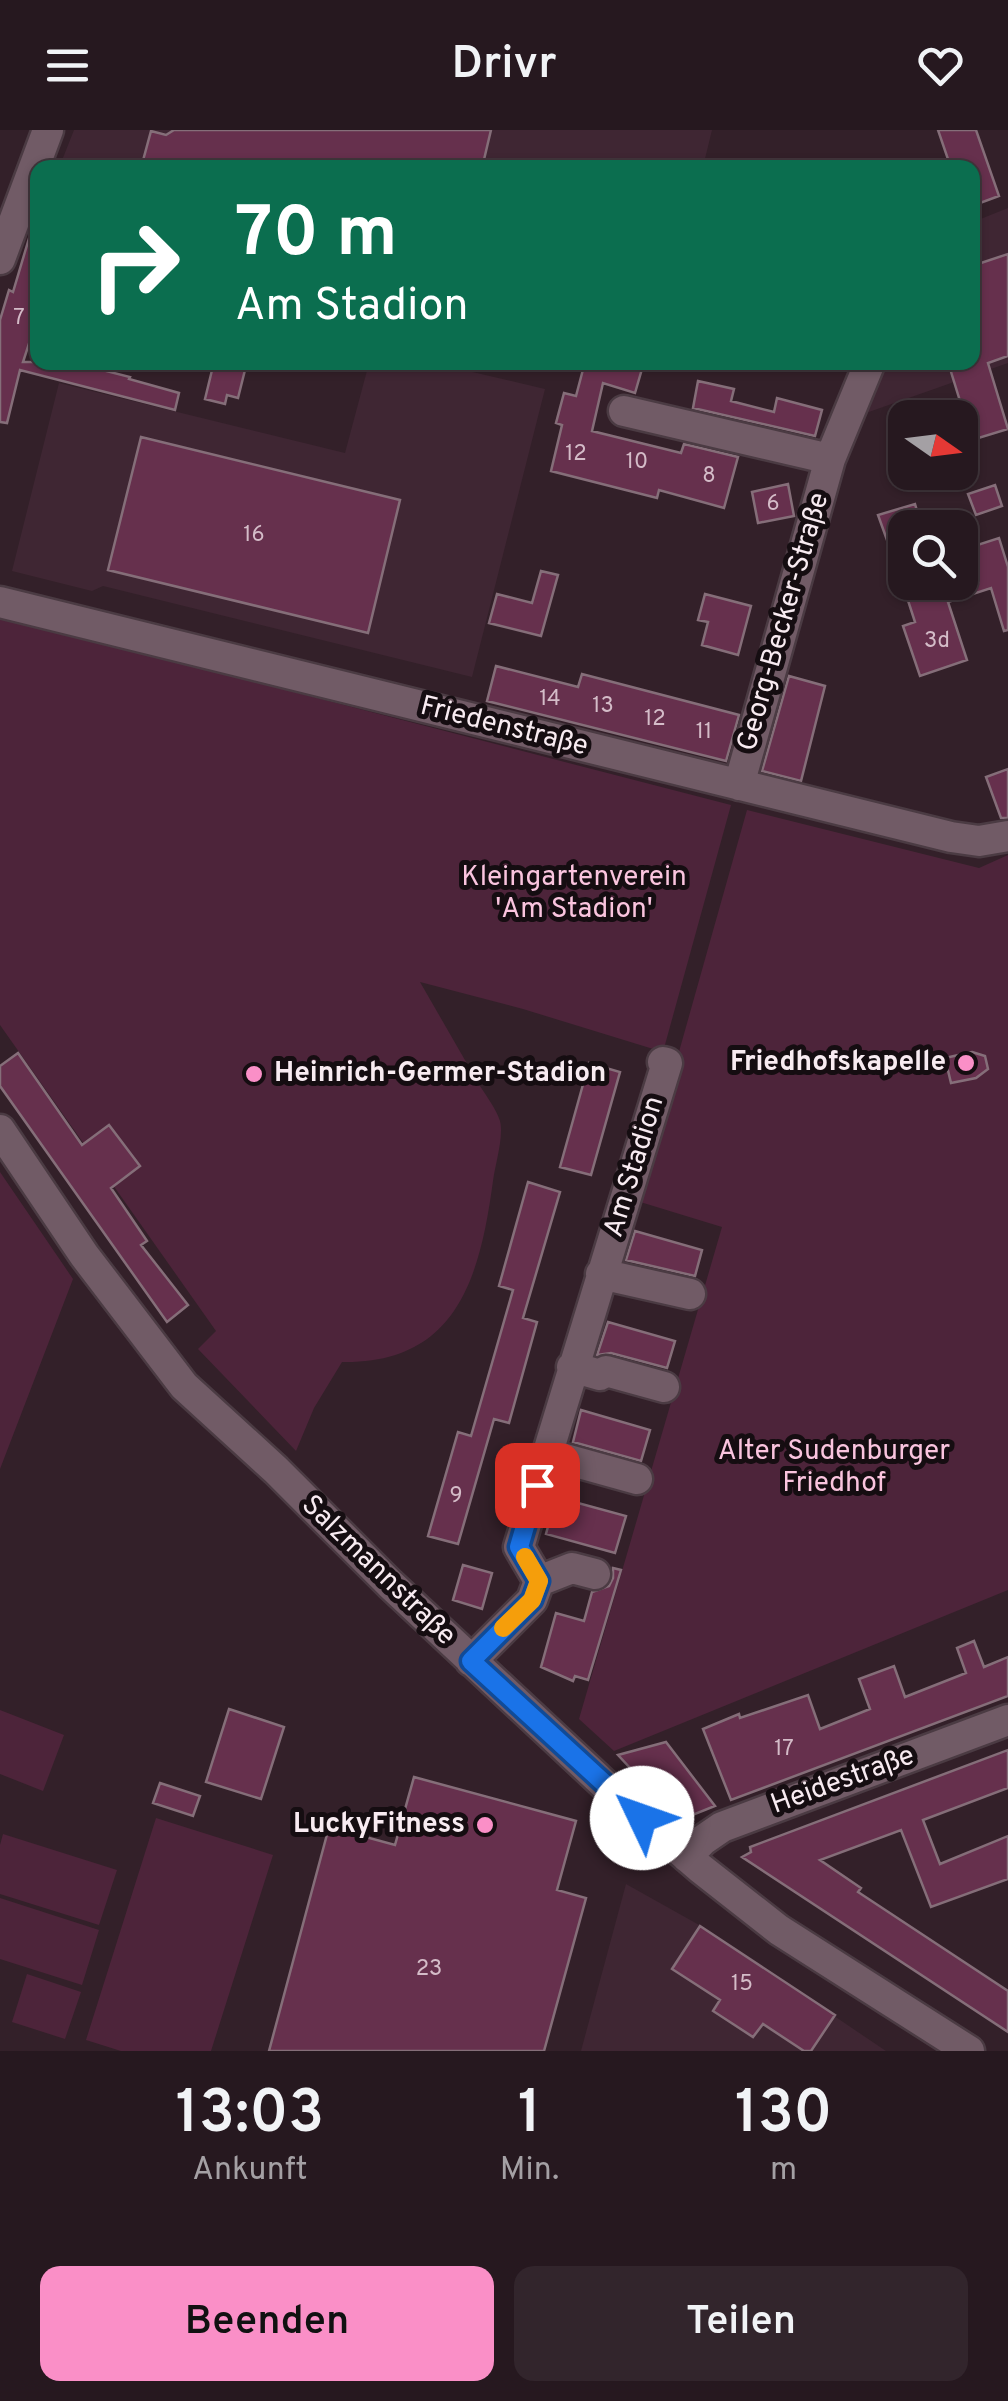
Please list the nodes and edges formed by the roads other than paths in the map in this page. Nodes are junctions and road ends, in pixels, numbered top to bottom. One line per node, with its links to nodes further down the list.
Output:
1 (48, 130): 2 (street)
2 (37, 160)
3 (30, 178): 4 (street)
4 (0, 259)
5 (867, 370): 7 (street, Georg-Becker-Straße)
6 (624, 411): 7 (street, Georg-Becker-Straße)
7 (830, 459): 9 (street, Georg-Becker-Straße)
8 (0, 602): 9 (street, Friedenstraße)
9 (739, 785): 10 (street, Friedenstraße)
10 (1008, 836)
11 (665, 1063): 13 (street, Am Stadion)
12 (0, 1130): 21 (street, Salzmannstraße)
13 (601, 1274): 14 (street, Am Stadion); 15 (street, Am Stadion)
14 (690, 1294)
15 (572, 1367): 16 (street); 17 (street, Am Stadion)
16 (664, 1387)
17 (546, 1454): 18 (street); 20 (street, Am Stadion)
18 (636, 1479)
19 (595, 1574): 20 (street)
20 (539, 1581): 21 (street)
21 (471, 1661): 23 (street, Salzmannstraße)
22 (1008, 1720): 23 (street, Heidestraße)
23 (687, 1857): 24 (street, Salzmannstraße)
24 (968, 2051)

